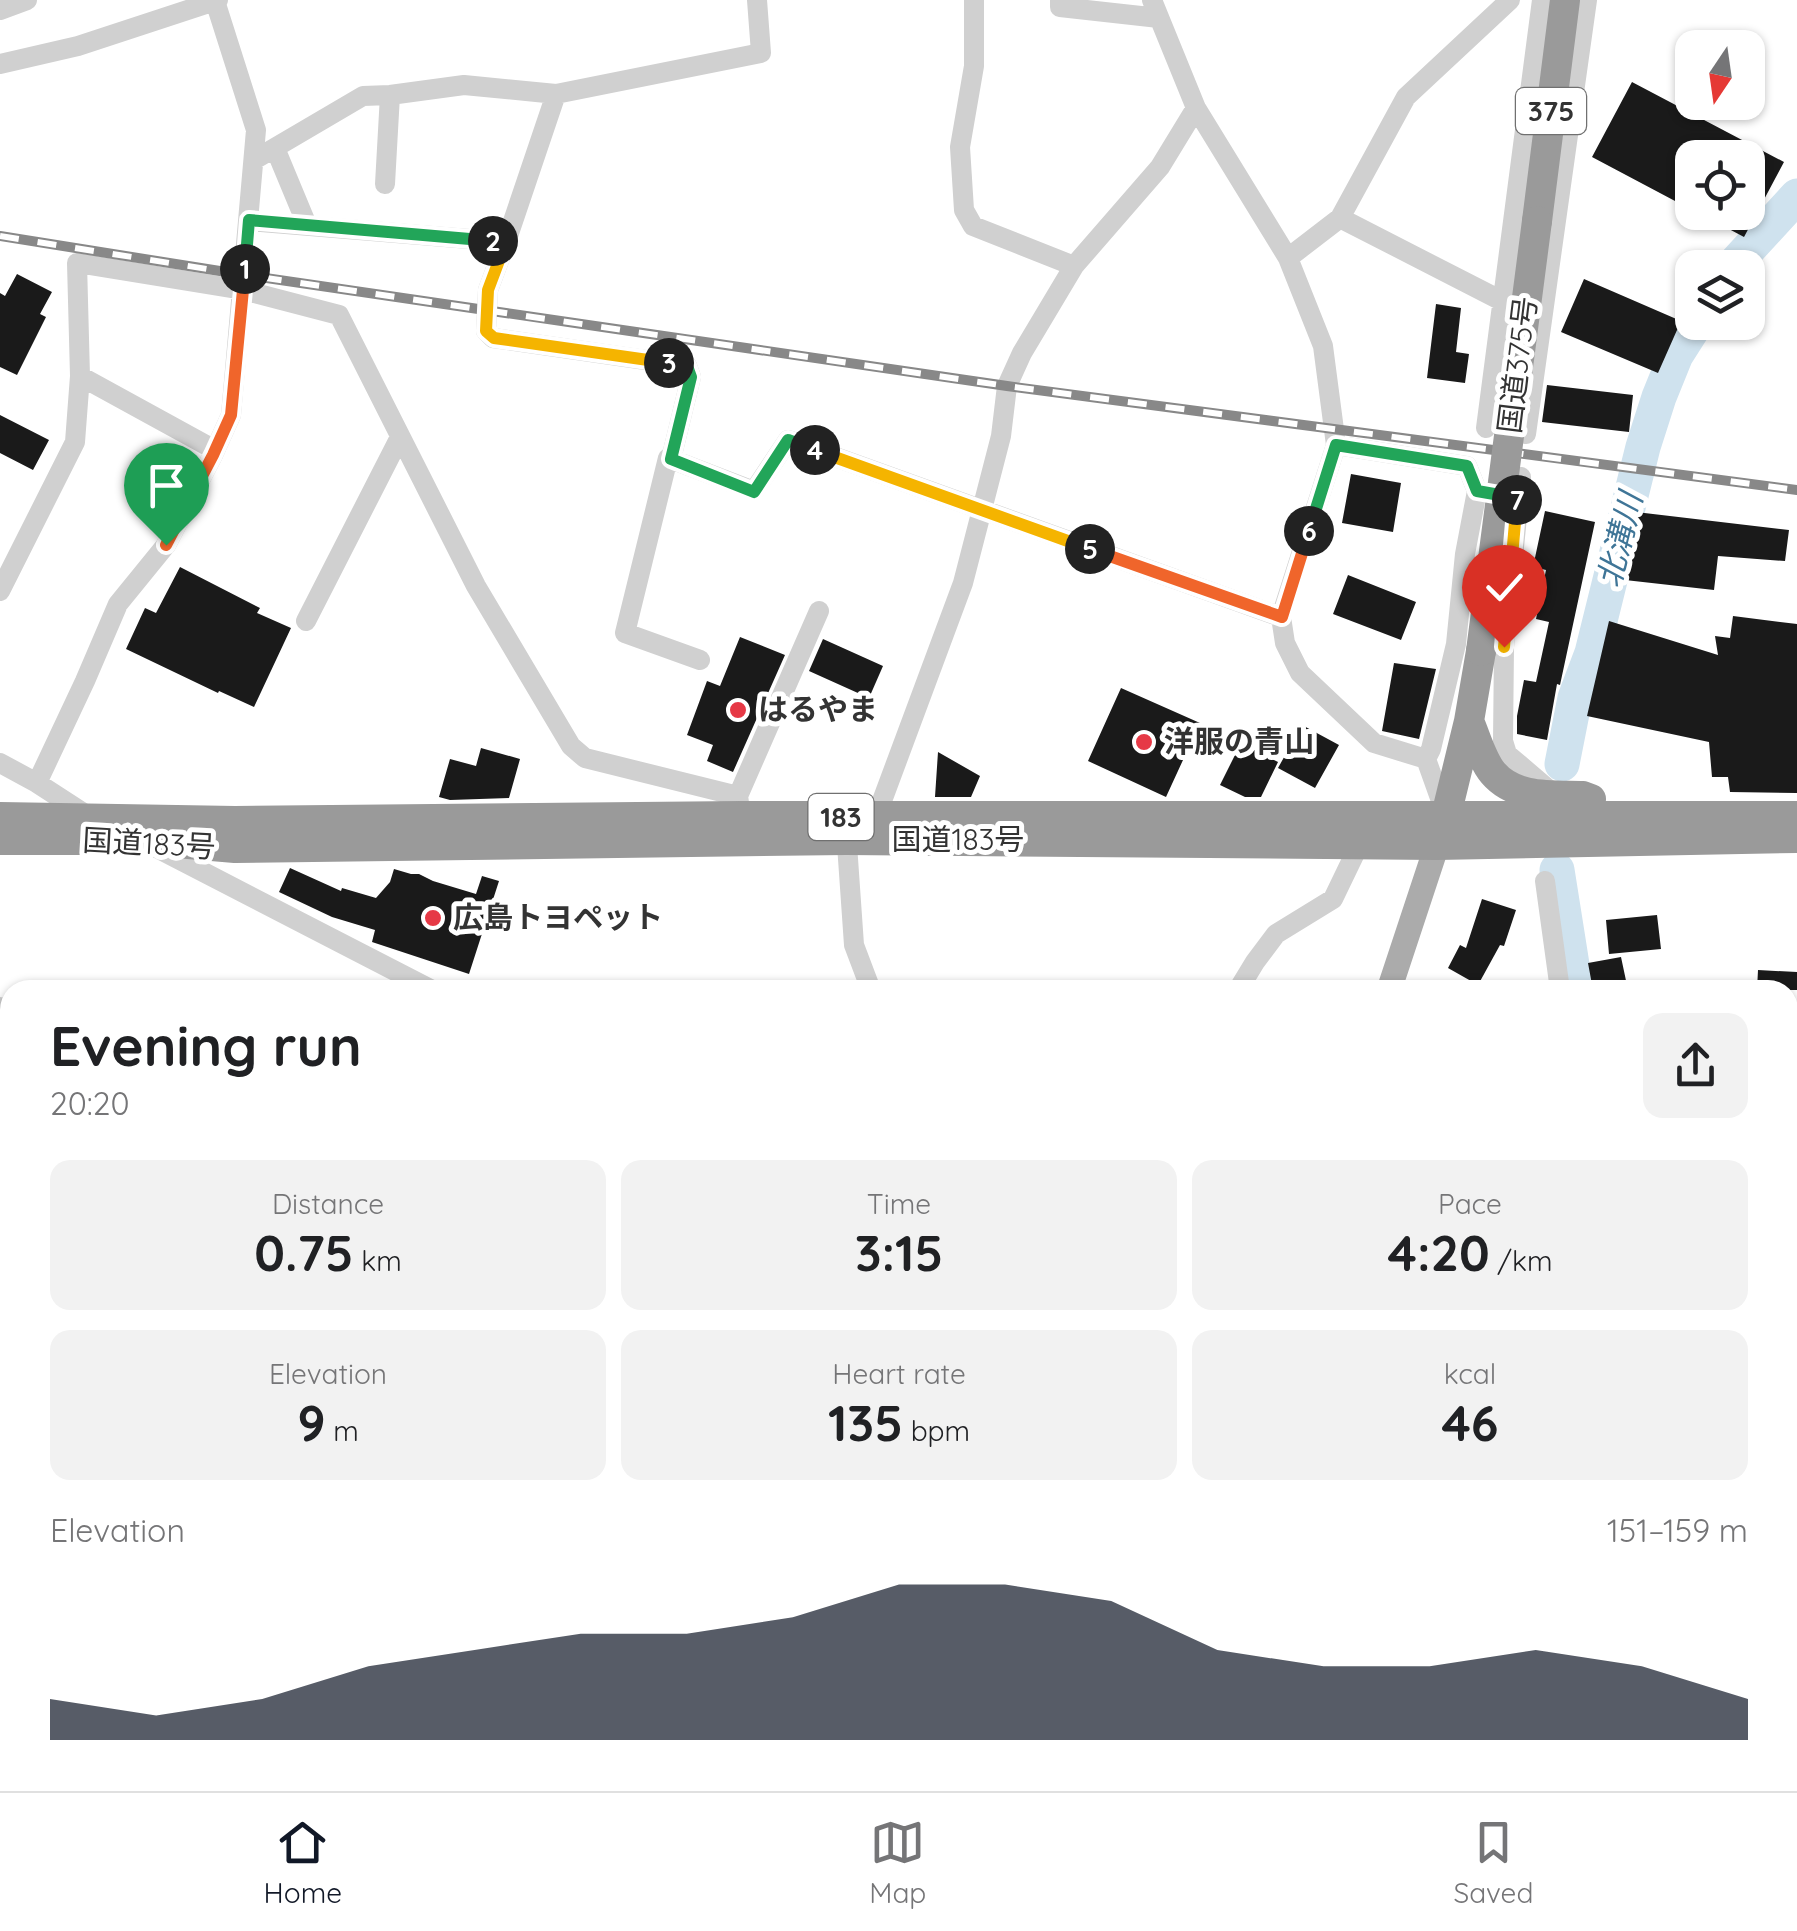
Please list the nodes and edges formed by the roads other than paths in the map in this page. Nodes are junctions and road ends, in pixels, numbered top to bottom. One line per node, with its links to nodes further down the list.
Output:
1 (27, 0): 11 (street)
2 (217, 0): 12 (street); 17 (street)
3 (756, 0): 13 (street)
4 (974, 0): 24 (street)
5 (1060, 0): 10 (street)
6 (1510, 0): 19 (street)
7 (1542, 0): 26 (street)
8 (1566, 0): 43 (highway, 国道375号 / 375, bridge)
9 (1587, 0): 28 (street)
10 (1156, 9): 15 (street)
11 (0, 10)
12 (0, 64)
13 (556, 94): 14 (street); 22 (street)
14 (390, 95): 16 (street); 18 (street)
15 (1196, 108): 23 (street); 24 (street)
16 (275, 148): 17 (street); 21 (street)
17 (254, 160): 20 (street)
18 (385, 184)
19 (1340, 218): 23 (street); 26 (street)
20 (249, 220): 21 (street); 25 (street)
21 (306, 226): 22 (street)
22 (506, 242): 35 (street)
23 (1288, 258): 33 (street)
24 (1074, 266): 37 (street)
25 (244, 290): 29 (street); 32 (street); 34 (street)
26 (1504, 302): 27 (street)
27 (1495, 365): 28 (street); 30 (street)
28 (1535, 370): 31 (street)
29 (80, 376): 34 (street); 38 (street)
30 (1486, 428)
31 (1526, 434)
32 (400, 437): 41 (street); 48 (street)
33 (1336, 445): 36 (street); 40 (street)
34 (215, 450): 46 (street)
35 (671, 459): 37 (street); 42 (street)
36 (1477, 491): 44 (street); 47 (street)
37 (982, 510): 40 (street); 53 (street)
38 (0, 591)
39 (819, 612): 48 (street)
40 (1282, 617): 44 (street)
41 (306, 620)
42 (700, 660)
43 (1469, 721): 47 (highway); 54 (highway, 国道375号 / 375)
44 (1426, 759): 54 (street)
45 (0, 763): 46 (street)
46 (36, 783): 52 (street)
47 (1556, 795): 49 (highway)
48 (739, 806): 52 (highway, 国道183号 / 183); 53 (highway, 国道183号 / 183)
49 (1650, 816): 50 (highway, 国道183号 / 183); 54 (highway, 国道183号 / 183)
50 (1797, 816)
51 (0, 818): 52 (highway, 国道183号 / 183)
52 (94, 820): 57 (street)
53 (856, 825): 54 (highway, 国道183号 / 183); 58 (highway, 国道183号 / 183); 59 (highway, 国道183号 / 183); 63 (street)
54 (1442, 831): 55 (highway, 国道183号 / 183); 58 (highway, 国道183号 / 183); 65 (main road)
55 (1797, 838)
56 (0, 840): 57 (highway, 国道183号 / 183)
57 (142, 840): 59 (highway, 国道183号 / 183); 61 (street)
58 (1360, 843): 64 (street)
59 (257, 848): 61 (street)
60 (1545, 881): 66 (street)
61 (240, 891): 62 (street)
62 (413, 980)
63 (867, 980)
64 (1244, 980)
65 (1392, 980)
66 (1559, 980)

